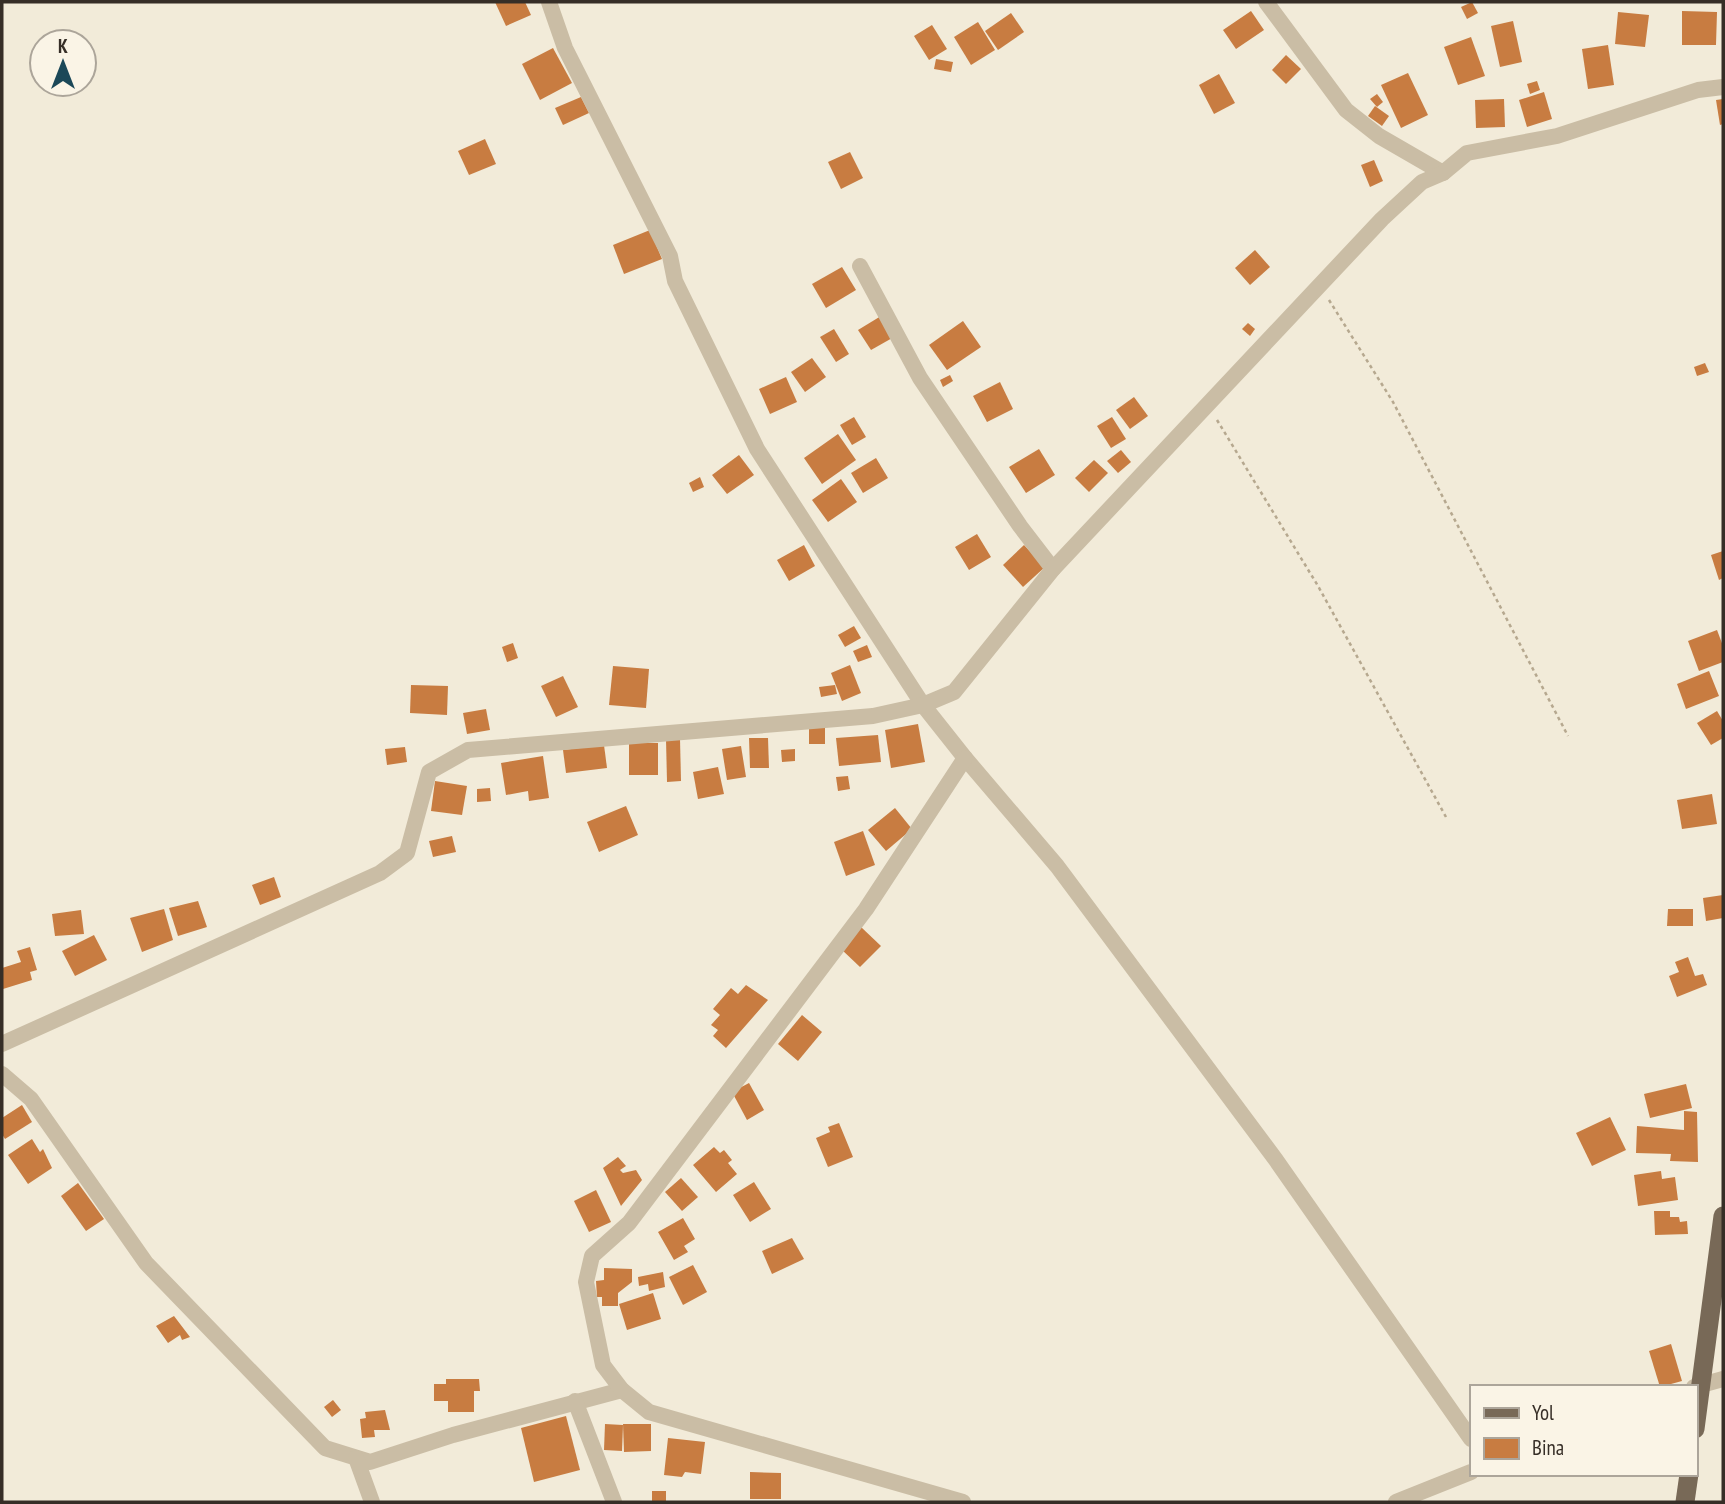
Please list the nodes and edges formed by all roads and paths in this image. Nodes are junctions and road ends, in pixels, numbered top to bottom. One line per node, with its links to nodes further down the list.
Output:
1 (549, 2): 9 (street)
2 (1266, 2): 4 (street)
3 (1723, 87): 4 (street)
4 (1443, 173): 6 (street)
5 (860, 266): 8 (street)
6 (1320, 285): 7 (street); 10 (path)
7 (1208, 405): 8 (street); 12 (path)
8 (1054, 569): 9 (street)
9 (923, 705): 11 (street); 13 (street)
10 (1568, 736)
11 (965, 758): 18 (street); 20 (street)
12 (1446, 817)
13 (2, 1044)
14 (2, 1074): 21 (street)
15 (1723, 1216): 17 (main road)
16 (1723, 1379): 17 (street)
17 (1698, 1385)
18 (622, 1390): 19 (street); 26 (street)
19 (575, 1401): 21 (street); 25 (street)
20 (1470, 1438)
21 (356, 1458): 24 (street)
22 (1470, 1472): 27 (street)
23 (1689, 1476): 28 (main road)
24 (372, 1502)
25 (614, 1502)
26 (963, 1502)
27 (1396, 1502)
28 (1685, 1502)

